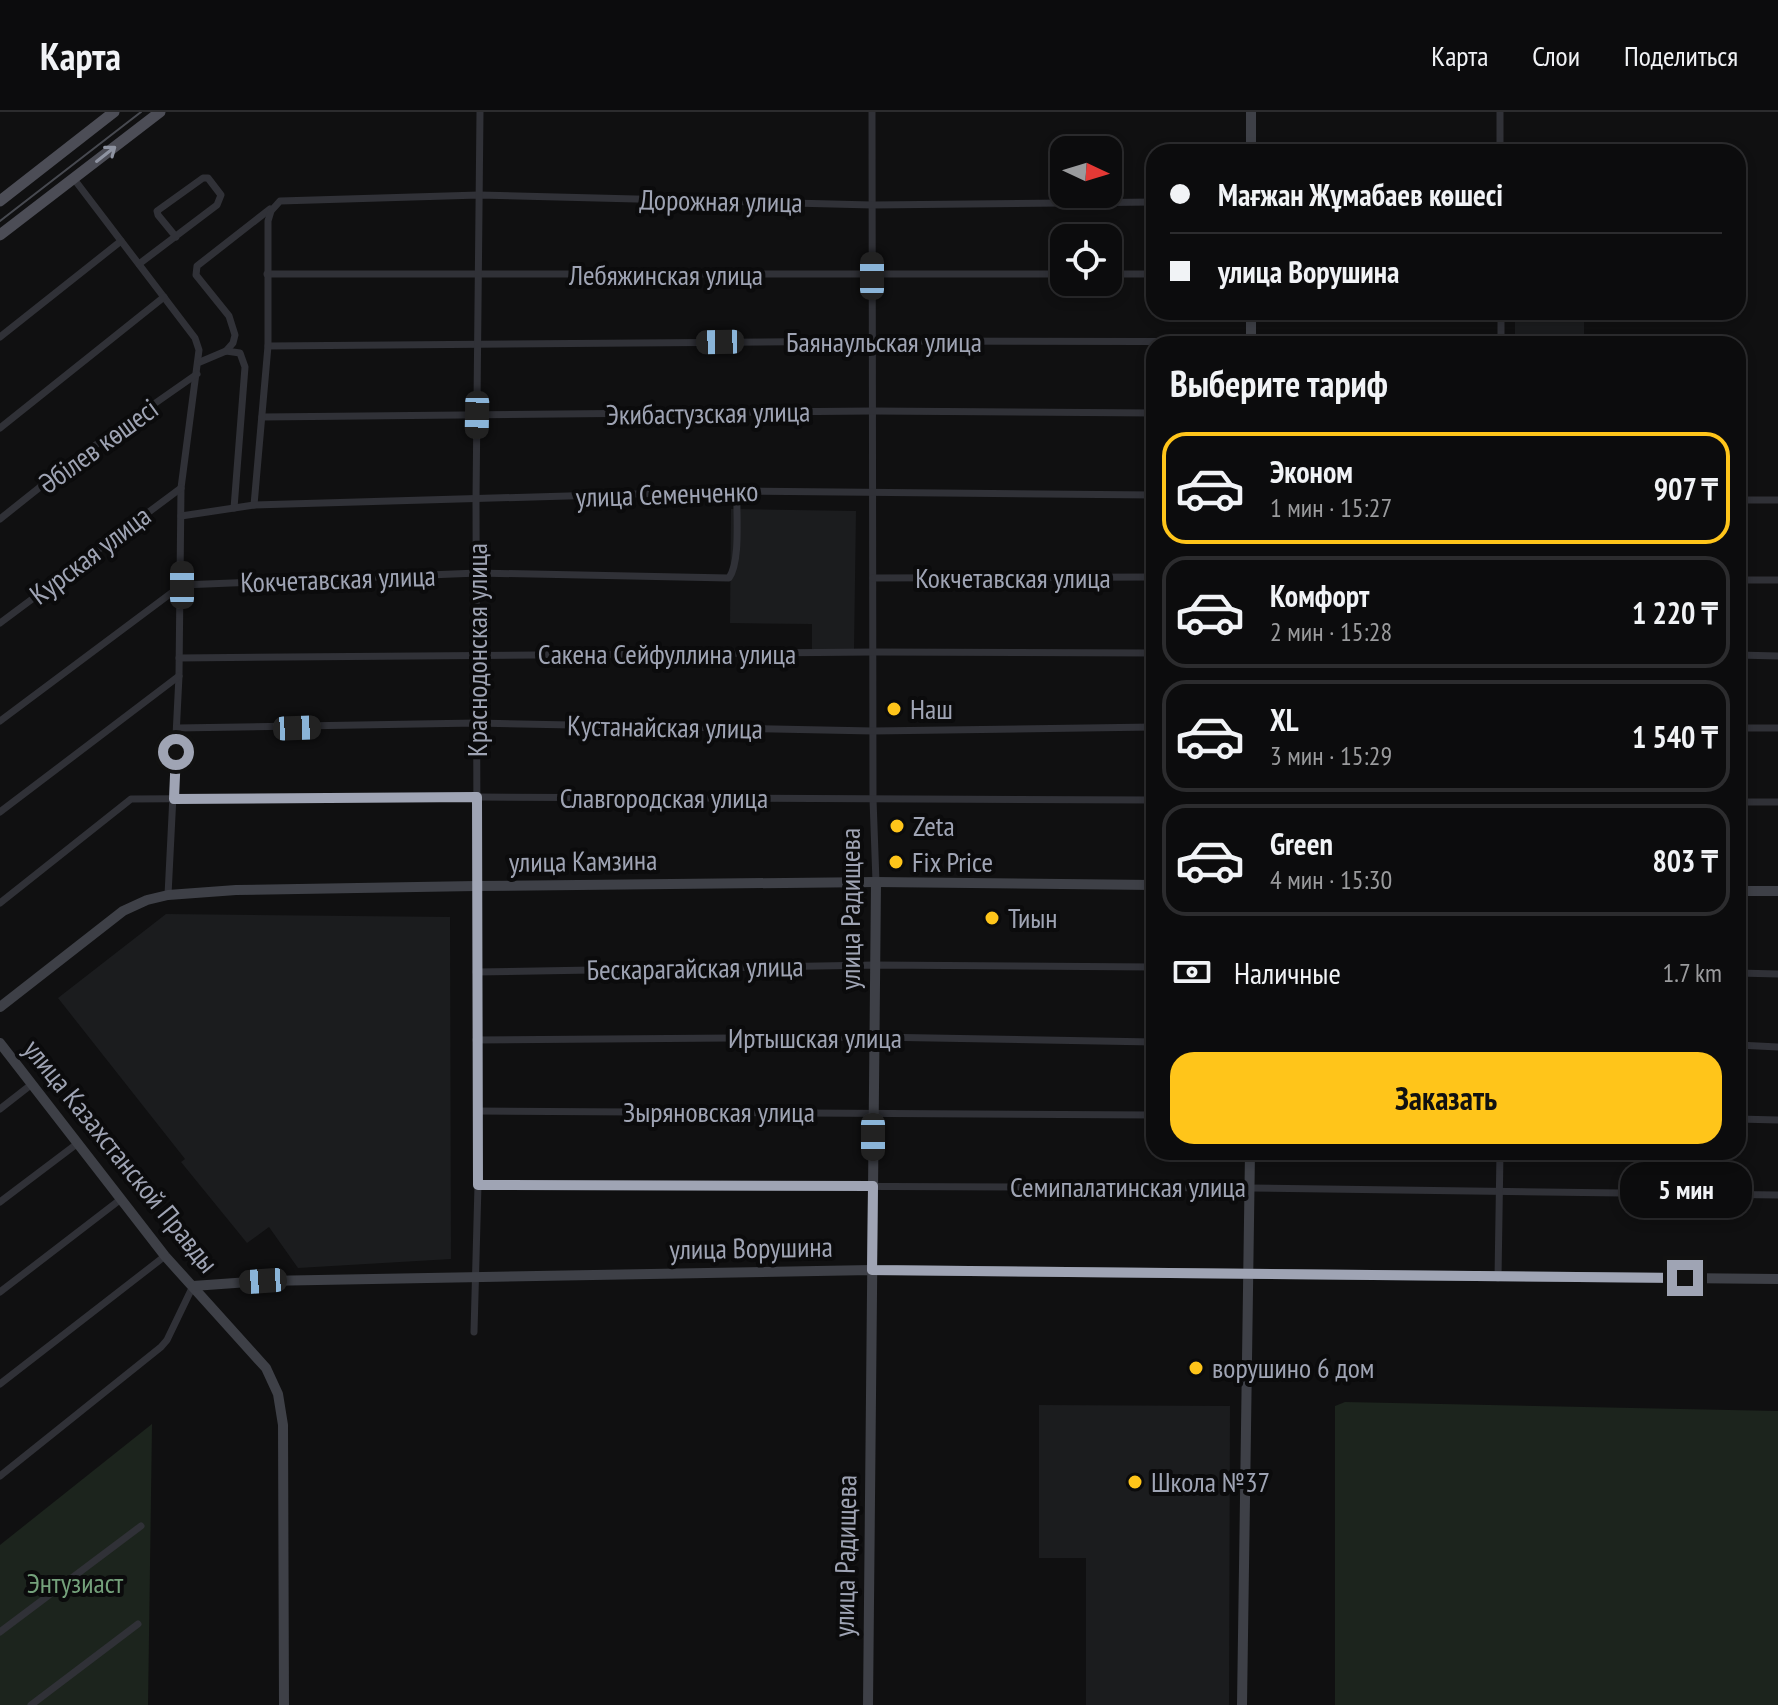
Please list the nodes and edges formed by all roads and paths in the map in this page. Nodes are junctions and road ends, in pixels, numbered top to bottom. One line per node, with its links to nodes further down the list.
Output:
1 (114, 112): 11 (main road)
2 (160, 112): 9 (main road, one-way to 2)
3 (480, 112): 10 (street, Краснодонская улица)
4 (872, 112): 14 (street, улица Радищева)
5 (1251, 112): 7 (street)
6 (1500, 112): 8 (street)
7 (1251, 144)
8 (1500, 144)
9 (74, 179): 15 (main road); 17 (street)
10 (479, 195): 13 (street, Дорожная улица); 14 (street, Дорожная улица); 19 (street, Краснодонская улица)
11 (0, 201)
12 (1146, 202): 14 (street, Дорожная улица)
13 (274, 205): 20 (street); 31 (street)
14 (872, 205): 24 (street, улица Радищева)
15 (0, 235)
16 (176, 237): 16 (street); 18 (street)
17 (121, 241): 18 (street); 26 (street)
18 (139, 264): 25 (street)
19 (478, 273): 20 (street, Лебяжинская улица); 24 (street, Лебяжинская улица); 29 (street, Краснодонская улица)
20 (267, 274): 30 (street)
21 (1050, 274): 24 (street, Лебяжинская улица)
22 (1122, 274): 23 (street)
23 (1146, 274)
24 (872, 276): 27 (street, улица Радищева)
25 (164, 297): 32 (street); 38 (street)
26 (0, 337)
27 (872, 341): 28 (street, Баянаульская улица); 29 (street, Баянаульская улица); 34 (street, улица Радищева)
28 (1146, 343)
29 (477, 344): 30 (street, Баянаульская улица); 36 (street, Краснодонская улица)
30 (268, 346): 37 (street)
31 (226, 351): 32 (street); 47 (street)
32 (200, 362): 33 (street)
33 (197, 374): 39 (street); 49 (street, Әбілев көшесі)
34 (872, 411): 35 (street, Экибастузская улица); 36 (street, Экибастузская улица); 41 (street, улица Радищева)
35 (1146, 413)
36 (477, 415): 37 (street, Экибастузская улица); 43 (street, Краснодонская улица)
37 (262, 417): 46 (street)
38 (0, 428)
39 (181, 488): 48 (street); 56 (street, Курская улица)
40 (737, 491): 41 (street, улица Семенченко); 43 (street, улица Семенченко); 50 (street, Кокчетавская улица)
41 (873, 492): 42 (street, улица Семенченко); 52 (street, улица Радищева)
42 (1146, 495)
43 (476, 500): 46 (street, улица Семенченко); 50 (street, Краснодонская улица)
44 (1746, 500): 45 (street)
45 (1778, 500)
46 (254, 505): 47 (street, улица Семенченко)
47 (234, 508): 48 (street, улица Семенченко)
48 (181, 516): 55 (street)
49 (0, 519)
50 (478, 573): 55 (street, Кокчетавская улица); 60 (street, Краснодонская улица)
51 (1146, 577): 52 (street, Кокчетавская улица)
52 (873, 578): 57 (street, улица Радищева)
53 (1746, 580): 54 (street)
54 (1778, 580)
55 (182, 585): 62 (street); 64 (street)
56 (0, 623)
57 (873, 652): 58 (street, Сакена Сейфуллина улица); 60 (street, Сакена Сейфуллина улица); 70 (street, улица Радищева)
58 (1146, 653)
59 (1746, 655): 61 (street)
60 (477, 656): 62 (street, Сакена Сейфуллина улица); 65 (street, Краснодонская улица)
61 (1778, 656)
62 (179, 658): 63 (street)
63 (179, 676): 67 (street); 77 (street)
64 (0, 721)
65 (477, 723): 67 (street, Кустанайская улица); 70 (street, Кустанайская улица); 71 (street, Краснодонская улица)
66 (1146, 727): 70 (street, Кустанайская улица)
67 (177, 728): 72 (street)
68 (1746, 728): 69 (street)
69 (1778, 728)
70 (873, 731): 73 (street, улица Радищева)
71 (477, 797): 72 (street, Славгородская улица); 73 (street, Славгородская улица); 80 (street, Краснодонская улица)
72 (174, 799): 83 (street); 84 (street, Славгородская улица)
73 (873, 799): 74 (street, Славгородская улица); 78 (street, улица Радищева)
74 (1146, 800)
75 (1746, 802): 76 (street)
76 (1778, 802)
77 (0, 812)
78 (876, 882): 79 (street, улица Камзина); 80 (street, улица Камзина); 85 (street, улица Радищева)
79 (1146, 885)
80 (476, 886): 83 (street, улица Камзина); 87 (street, Краснодонская улица)
81 (1746, 891): 82 (street)
82 (1778, 891)
83 (168, 895): 90 (street, улица Камзина)
84 (0, 903)
85 (875, 965): 86 (street, Бескарагайская улица); 87 (street, Бескарагайская улица); 91 (street, улица Радищева)
86 (1146, 967)
87 (476, 972): 92 (street, Краснодонская улица)
88 (1746, 973): 89 (street)
89 (1778, 974)
90 (0, 1007)
91 (874, 1037): 92 (street, Иртышская улица); 93 (street, Иртышская улица); 100 (street, улица Радищева)
92 (476, 1040): 99 (street, Краснодонская улица)
93 (1146, 1042)
94 (0, 1043): 97 (street, улица Казахстанской Правды)
95 (1746, 1045): 96 (street)
96 (1778, 1047)
97 (32, 1084): 98 (street); 104 (street, улица Казахстанской Правды)
98 (0, 1109)
99 (477, 1111): 100 (street, Зыряновская улица); 107 (street, Краснодонская улица)
100 (873, 1113): 101 (street, Зыряновская улица); 108 (street, улица Радищева)
101 (1146, 1115)
102 (1746, 1119): 103 (street)
103 (1778, 1120)
104 (78, 1143): 112 (street, улица Казахстанской Правды); 113 (street)
105 (1250, 1160): 109 (street)
106 (1500, 1160): 110 (street)
107 (478, 1185): 108 (street, Семипалатинская улица); 117 (street, Краснодонская улица)
108 (873, 1186): 109 (street, Семипалатинская улица); 115 (street, улица Радищева)
109 (1250, 1188): 110 (street, Семипалатинская улица); 116 (street)
110 (1500, 1191): 111 (street, Семипалатинская улица); 118 (street)
111 (1778, 1195)
112 (121, 1199): 114 (street, улица Казахстанской Правды); 121 (street)
113 (0, 1202)
114 (165, 1256): 120 (street, улица Казахстанской Правды); 123 (street)
115 (872, 1270): 116 (street, улица Ворушина); 117 (street, улица Ворушина); 130 (street, улица Радищева)
116 (1250, 1275): 118 (street, улица Ворушина); 131 (street)
117 (475, 1278): 120 (street, улица Ворушина); 122 (street, Краснодонская улица)
118 (1498, 1278): 119 (street, улица Ворушина)
119 (1778, 1279)
120 (193, 1286): 124 (street); 129 (street, улица Казахстанской Правды)
121 (0, 1292)
122 (474, 1332)
123 (0, 1384)
124 (0, 1476)
125 (141, 1526): 127 (street)
126 (138, 1624): 128 (street)
127 (0, 1632)
128 (31, 1705)
129 (284, 1705)
130 (868, 1705)
131 (1242, 1705)

